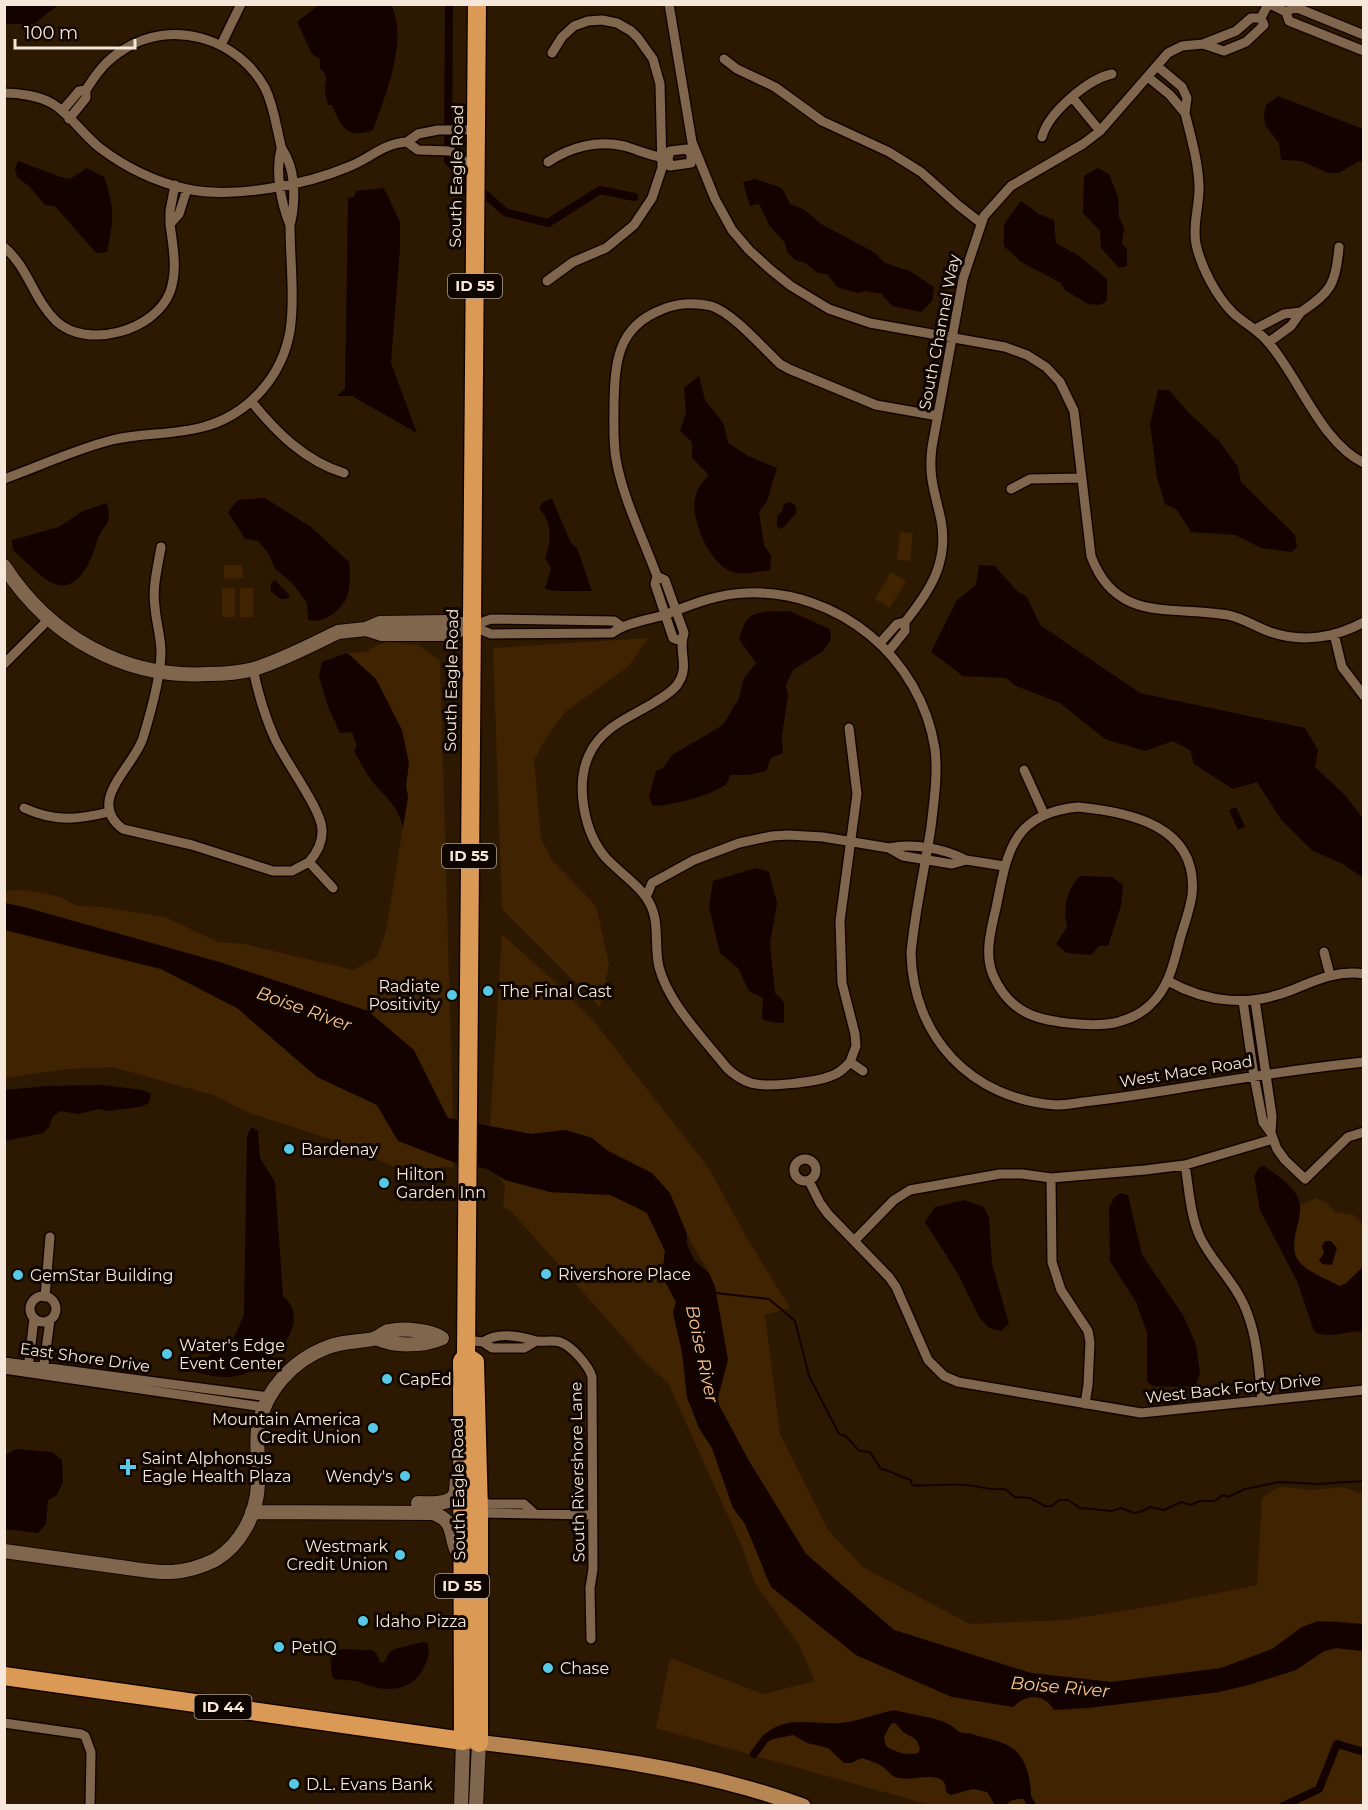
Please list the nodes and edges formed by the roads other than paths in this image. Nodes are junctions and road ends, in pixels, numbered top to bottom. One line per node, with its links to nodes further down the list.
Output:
1 (241, 4): 9 (street)
2 (477, 4): 22 (highway, South Eagle Road / ID 55)
3 (669, 4): 27 (street)
4 (1269, 4): 5 (street); 6 (street, South Channel Way)
5 (1286, 12): 7 (street); 10 (street)
6 (1261, 18): 8 (street, South Channel Way); 8 (street, South Channel Way)
7 (1364, 35)
8 (1203, 44): 13 (street, South Channel Way)
9 (221, 45): 16 (street); 26 (street)
10 (1364, 51)
11 (552, 52): 28 (street)
12 (724, 59): 35 (street)
13 (1157, 66): 15 (street, South Channel Way); 20 (street)
14 (1112, 74): 18 (street)
15 (1148, 77): 20 (street); 23 (street, South Channel Way)
16 (86, 90): 19 (street); 21 (street)
17 (4, 93): 19 (street)
18 (1072, 97): 23 (street); 24 (street)
19 (62, 111): 21 (street)
20 (1185, 113): 42 (street)
21 (69, 119): 32 (street)
22 (476, 130): 25 (street); 30 (highway, South Eagle Road / ID 55)
23 (1100, 131): 35 (street, South Channel Way)
24 (1042, 137)
25 (407, 142): 30 (street); 31 (street)
26 (281, 149): 31 (street); 33 (street)
27 (694, 155): 28 (street); 28 (street); 43 (street)
28 (665, 158): 29 (street); 40 (street)
29 (548, 162)
30 (476, 170): 60 (highway, South Eagle Road / ID 55)
31 (292, 183): 33 (street); 37 (street)
32 (175, 185): 34 (street); 36 (street)
33 (281, 186): 34 (street); 37 (street)
34 (187, 189): 36 (street)
35 (981, 223): 43 (street, South Channel Way)
36 (170, 224): 38 (street)
37 (290, 225): 45 (street)
38 (4, 247)
39 (1339, 247): 41 (street)
40 (546, 281)
41 (1301, 312): 42 (street); 44 (street)
42 (1255, 329): 44 (street)
43 (952, 338): 46 (street, South Channel Way); 49 (street)
44 (1269, 342): 47 (street)
45 (251, 401): 48 (street); 50 (street)
46 (938, 416): 54 (street); 58 (street, South Channel Way)
47 (1364, 463)
48 (344, 473)
49 (1082, 478): 51 (street); 62 (street)
50 (4, 479)
51 (1011, 489)
52 (161, 547): 68 (street)
53 (4, 566): 57 (street)
54 (657, 576): 55 (street); 56 (street)
55 (676, 611): 56 (street, West Mace Road); 63 (street); 64 (street, West Mace Road)
56 (665, 614): 61 (street, West Mace Road); 63 (street)
57 (49, 619): 66 (street); 68 (street)
58 (906, 622): 64 (street, South Channel Way); 65 (street, South Channel Way)
59 (1364, 622): 62 (street)
60 (472, 626): 61 (street); 61 (street, West Mace Road); 67 (street); 107 (highway, South Eagle Road / ID 55)
61 (621, 626)
62 (1334, 634): 69 (street)
63 (681, 641): 83 (street)
64 (880, 643): 65 (street, West Mace Road)
65 (888, 652): 77 (street, West Mace Road)
66 (4, 664)
67 (253, 669): 68 (street); 80 (street)
68 (159, 672): 73 (street)
69 (1364, 696)
70 (849, 728): 75 (street)
71 (1024, 770): 74 (street)
72 (24, 808): 73 (street)
73 (109, 812): 80 (street)
74 (1044, 814): 81 (street); 87 (street)
75 (851, 842): 76 (street); 83 (street); 92 (street)
76 (889, 848): 77 (street); 78 (street)
77 (928, 848): 78 (street, West Mace Road); 79 (street)
78 (926, 860): 79 (street); 96 (street, West Mace Road)
79 (966, 860): 81 (street)
80 (309, 862): 82 (street)
81 (1004, 866): 87 (street)
82 (333, 888)
83 (646, 897): 92 (street)
84 (1324, 952): 86 (street)
85 (1364, 974): 86 (street)
86 (1330, 975): 88 (street)
87 (1168, 981): 89 (street)
88 (1255, 1000): 89 (street); 90 (street)
89 (1243, 1001): 91 (street)
90 (1261, 1039): 91 (street); 95 (street)
91 (1249, 1041): 96 (street)
92 (850, 1062): 94 (street)
93 (1364, 1062): 95 (street, West Mace Road)
94 (863, 1071)
95 (1266, 1074): 96 (street, West Mace Road); 98 (street)
96 (1254, 1076): 98 (street)
97 (1364, 1132): 98 (street)
98 (1272, 1136): 99 (street)
99 (1185, 1165): 100 (street); 113 (street)
100 (1051, 1178): 103 (street); 115 (street)
101 (809, 1181): 103 (street)
102 (50, 1237): 104 (street)
103 (854, 1241): 115 (street, West Back Forty Drive)
104 (45, 1296): 105 (street); 106 (street)
105 (34, 1318): 106 (street); 109 (street)
106 (50, 1320): 111 (street)
107 (471, 1346): 114 (street); 116 (highway, South Eagle Road / ID 55); 117 (highway, South Eagle Road / ID 55); 121 (street, South Rivershore Lane)
108 (4, 1362): 109 (street, East Shore Drive)
109 (28, 1368): 110 (street, East Shore Drive); 111 (street, East Shore Drive)
110 (4, 1369)
111 (44, 1371): 114 (street, East Shore Drive)
112 (1364, 1390): 113 (street, West Back Forty Drive)
113 (1262, 1401): 115 (street, West Back Forty Drive)
114 (266, 1402): 118 (street)
115 (1085, 1404)
116 (463, 1464): 118 (street); 119 (highway); 123 (highway, South Eagle Road / ID 55)
117 (478, 1491): 119 (highway, South Eagle Road / ID 55); 120 (street)
118 (253, 1507): 122 (street); 123 (street)
119 (479, 1513): 120 (street); 127 (highway, South Eagle Road / ID 55)
120 (535, 1514): 121 (street)
121 (593, 1515): 124 (street, South Rivershore Lane)
122 (4, 1551)
123 (462, 1559): 127 (highway, South Eagle Road / ID 55)
124 (591, 1639)
125 (4, 1676): 127 (highway, ID 44)
126 (4, 1723): 128 (street)
127 (471, 1742): 129 (street, South Eagle Road); 130 (street, South Eagle Road); 131 (main road, ID 44)
128 (90, 1806)
129 (461, 1806)
130 (476, 1806)
131 (803, 1806)

